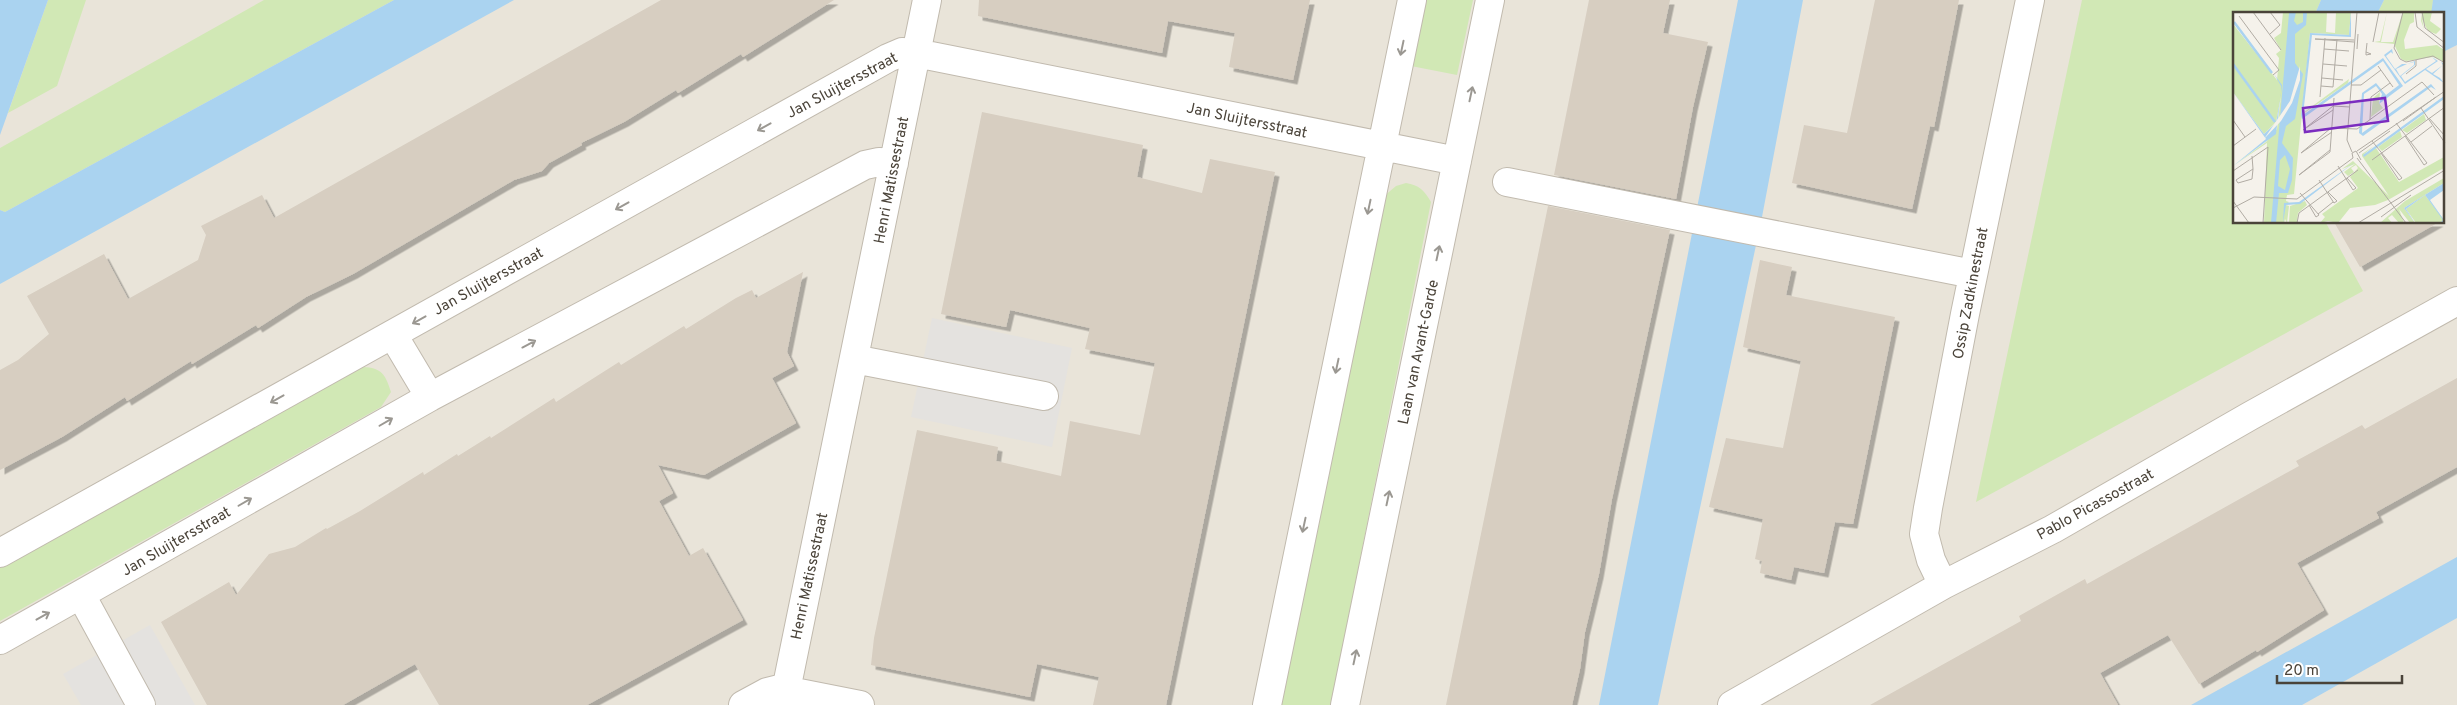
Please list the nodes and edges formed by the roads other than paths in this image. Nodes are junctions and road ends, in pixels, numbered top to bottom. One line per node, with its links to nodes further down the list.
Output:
1 (927, 0): 5 (street, Henri Matissestraat)
2 (1412, 0): 6 (street, one-way to 6)
3 (1490, 0): 7 (street, Laan van Avant-Garde, one-way to 3)
4 (2030, 0): 10 (street, Ossip Zadkinestraat)
5 (916, 53): 6 (street, Jan Sluijtersstraat); 8 (street, Henri Matissestraat); 12 (street, Jan Sluijtersstraat, one-way to 12)
6 (1382, 147): 7 (street, Jan Sluijtersstraat); 24 (street, one-way to 24)
7 (1457, 161): 25 (street, Laan van Avant-Garde, one-way to 7)
8 (894, 163): 13 (street, Henri Matissestraat); 15 (street, Jan Sluijtersstraat, one-way to 8)
9 (1507, 182): 10 (street)
10 (1974, 274): 17 (street, Ossip Zadkinestraat)
11 (2457, 301): 17 (street, Pablo Picassostraat)
12 (393, 334): 15 (street); 16 (street, Jan Sluijtersstraat, one-way to 16)
13 (854, 359): 14 (street); 20 (street, Henri Matissestraat)
14 (1044, 396)
15 (430, 397): 18 (street, Jan Sluijtersstraat, one-way to 15)
16 (0, 553)
17 (1943, 585): 26 (street, Pablo Picassostraat)
18 (81, 595): 19 (street, Jan Sluijtersstraat, one-way to 18); 21 (street)
19 (0, 640)
20 (785, 697): 22 (street); 23 (street)
21 (141, 705)
22 (743, 705)
23 (860, 705)
24 (1267, 705)
25 (1345, 705)
26 (1732, 705)

